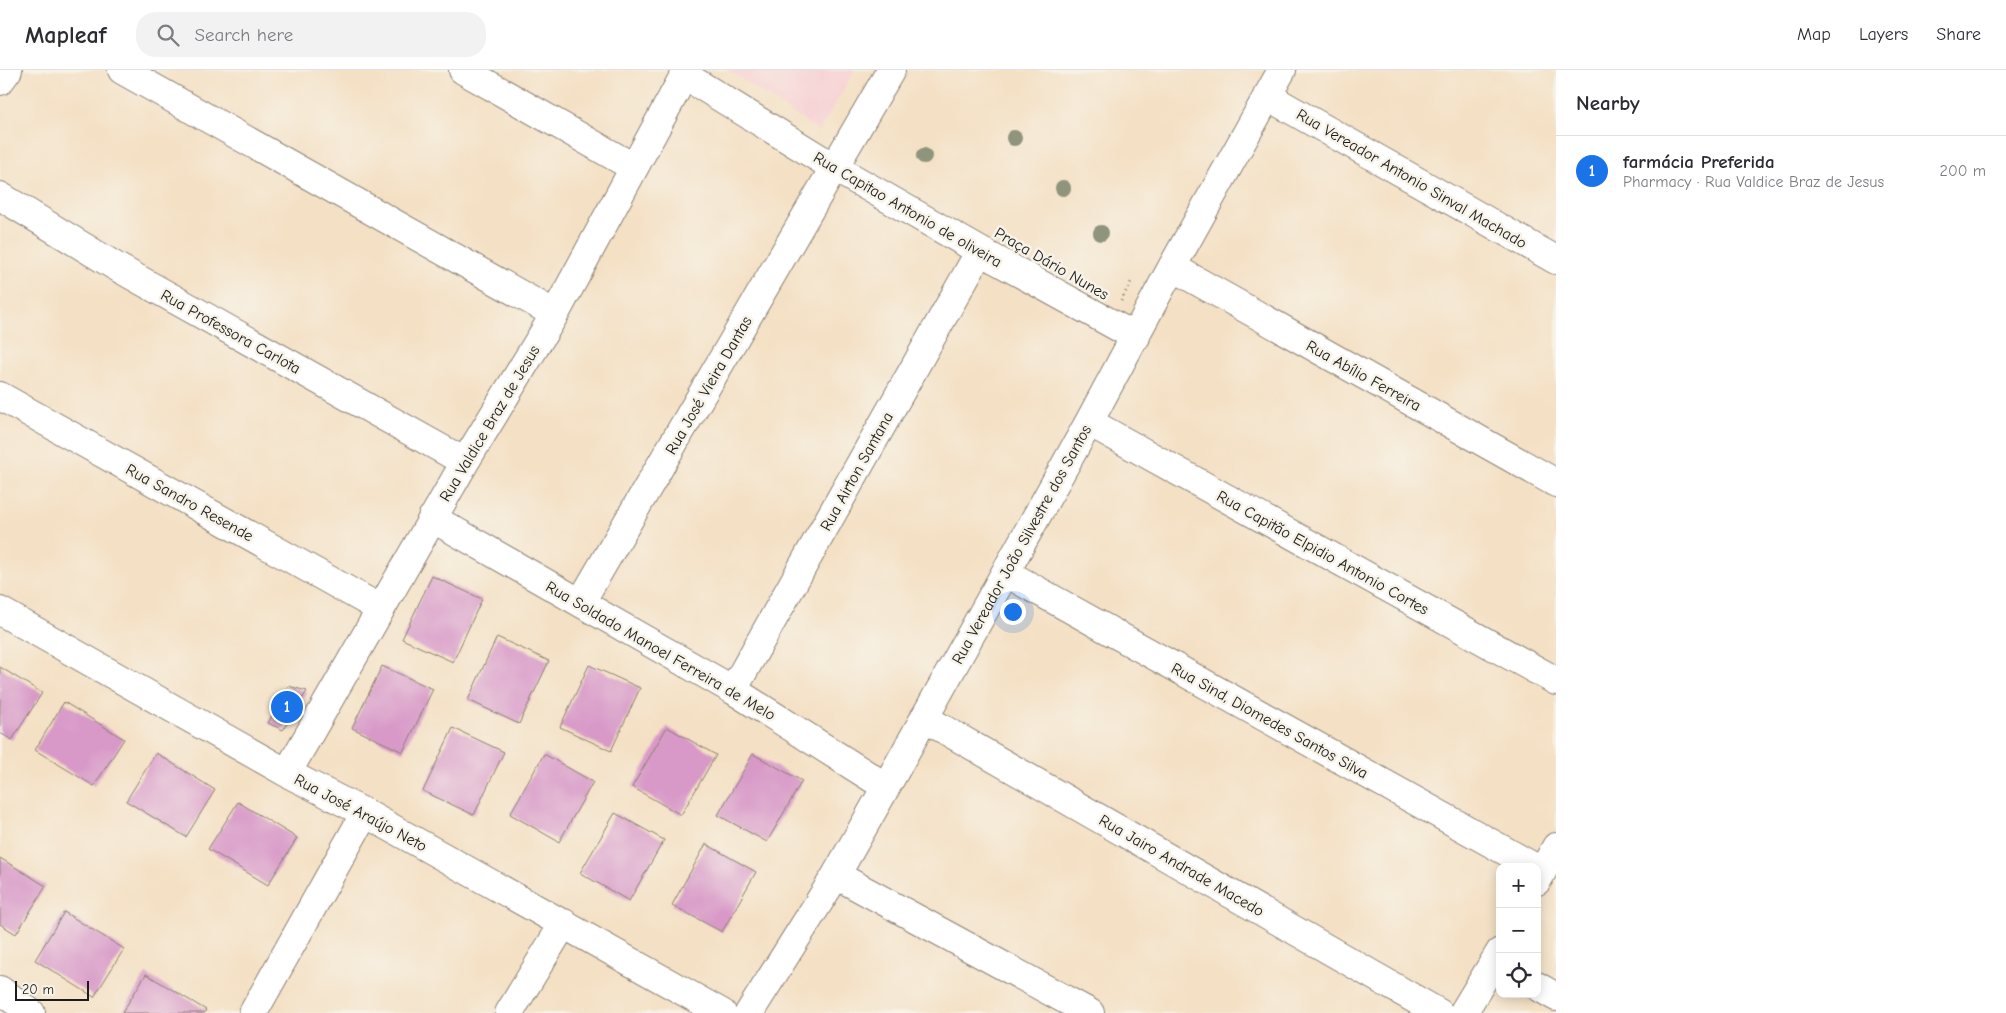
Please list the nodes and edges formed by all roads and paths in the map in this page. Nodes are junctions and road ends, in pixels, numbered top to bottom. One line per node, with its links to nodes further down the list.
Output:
1 (8, 70): 7 (street)
2 (122, 70): 17 (street)
3 (463, 70): 9 (street)
4 (891, 70): 10 (street, Rua José Vieira Dantas)
5 (1282, 70): 8 (street, Rua Vereador João Silvestre dos Santos)
6 (686, 73): 9 (street, Rua Valdice Braz de Jesus); 10 (street, Rua Capitao Antonio de oliveira)
7 (0, 81)
8 (1267, 96): 13 (street, Rua Vereador Antonio Sinval Machado); 14 (street, Rua Vereador João Silvestre dos Santos)
9 (633, 167): 17 (street, Rua Valdice Braz de Jesus)
10 (835, 168): 12 (street, Rua Capitao Antonio de oliveira); 25 (street, Rua José Vieira Dantas)
11 (0, 196): 21 (street, Rua Professora Carlota)
12 (980, 251): 18 (street, Rua Capitao Antonio de oliveira); 29 (street, Rua Airton Santana)
13 (1556, 260)
14 (1172, 267): 18 (street, Rua Vereador João Silvestre dos Santos); 22 (street, Rua Abílio Ferreira)
15 (1134, 278): 16 (path, Praça Dário Nunes)
16 (1119, 304)
17 (555, 314): 21 (street, Rua Valdice Braz de Jesus)
18 (1136, 337): 20 (street, Rua Vereador João Silvestre dos Santos)
19 (0, 396): 26 (street, Rua Sandro Resende)
20 (1089, 422): 24 (street, Rua Vereador João Silvestre dos Santos); 28 (street, Rua Capitão Elpidio Antonio Cortes)
21 (465, 462): 23 (street, Rua Valdice Braz de Jesus)
22 (1556, 483)
23 (432, 518): 25 (street, Rua Soldado Manoel Ferreira de Melo); 26 (street, Rua Valdice Braz de Jesus)
24 (1006, 573): 30 (street, Rua Vereador João Silvestre dos Santos); 35 (street, Rua Sind, Diomedes Santos Silva)
25 (581, 602): 29 (street, Rua Soldado Manoel Ferreira de Melo)
26 (381, 609): 31 (street, Rua Valdice Braz de Jesus)
27 (0, 611): 31 (street, Rua José Araújo Neto)
28 (1556, 681)
29 (733, 690): 32 (street, Rua Soldado Manoel Ferreira de Melo)
30 (924, 718): 32 (street, Rua Vereador João Silvestre dos Santos); 49 (street, Rua Jairo Andrade Macedo)
31 (287, 773): 33 (street, Rua José Araújo Neto)
32 (886, 787): 37 (street, Rua Vereador João Silvestre dos Santos)
33 (365, 812): 38 (street, Rua José Araújo Neto); 44 (street)
34 (1556, 847): 36 (street)
35 (1522, 863)
36 (1541, 868)
37 (836, 875): 47 (street, Rua Vereador João Silvestre dos Santos); 48 (street)
38 (564, 923): 45 (street); 46 (street, Rua José Araújo Neto)
39 (1496, 962): 50 (street)
40 (1541, 988): 42 (street)
41 (0, 990): 43 (street)
42 (1556, 997)
43 (31, 1013)
44 (253, 1013)
45 (510, 1013)
46 (722, 1013)
47 (749, 1013)
48 (1090, 1013)
49 (1439, 1013)
50 (1464, 1013)

